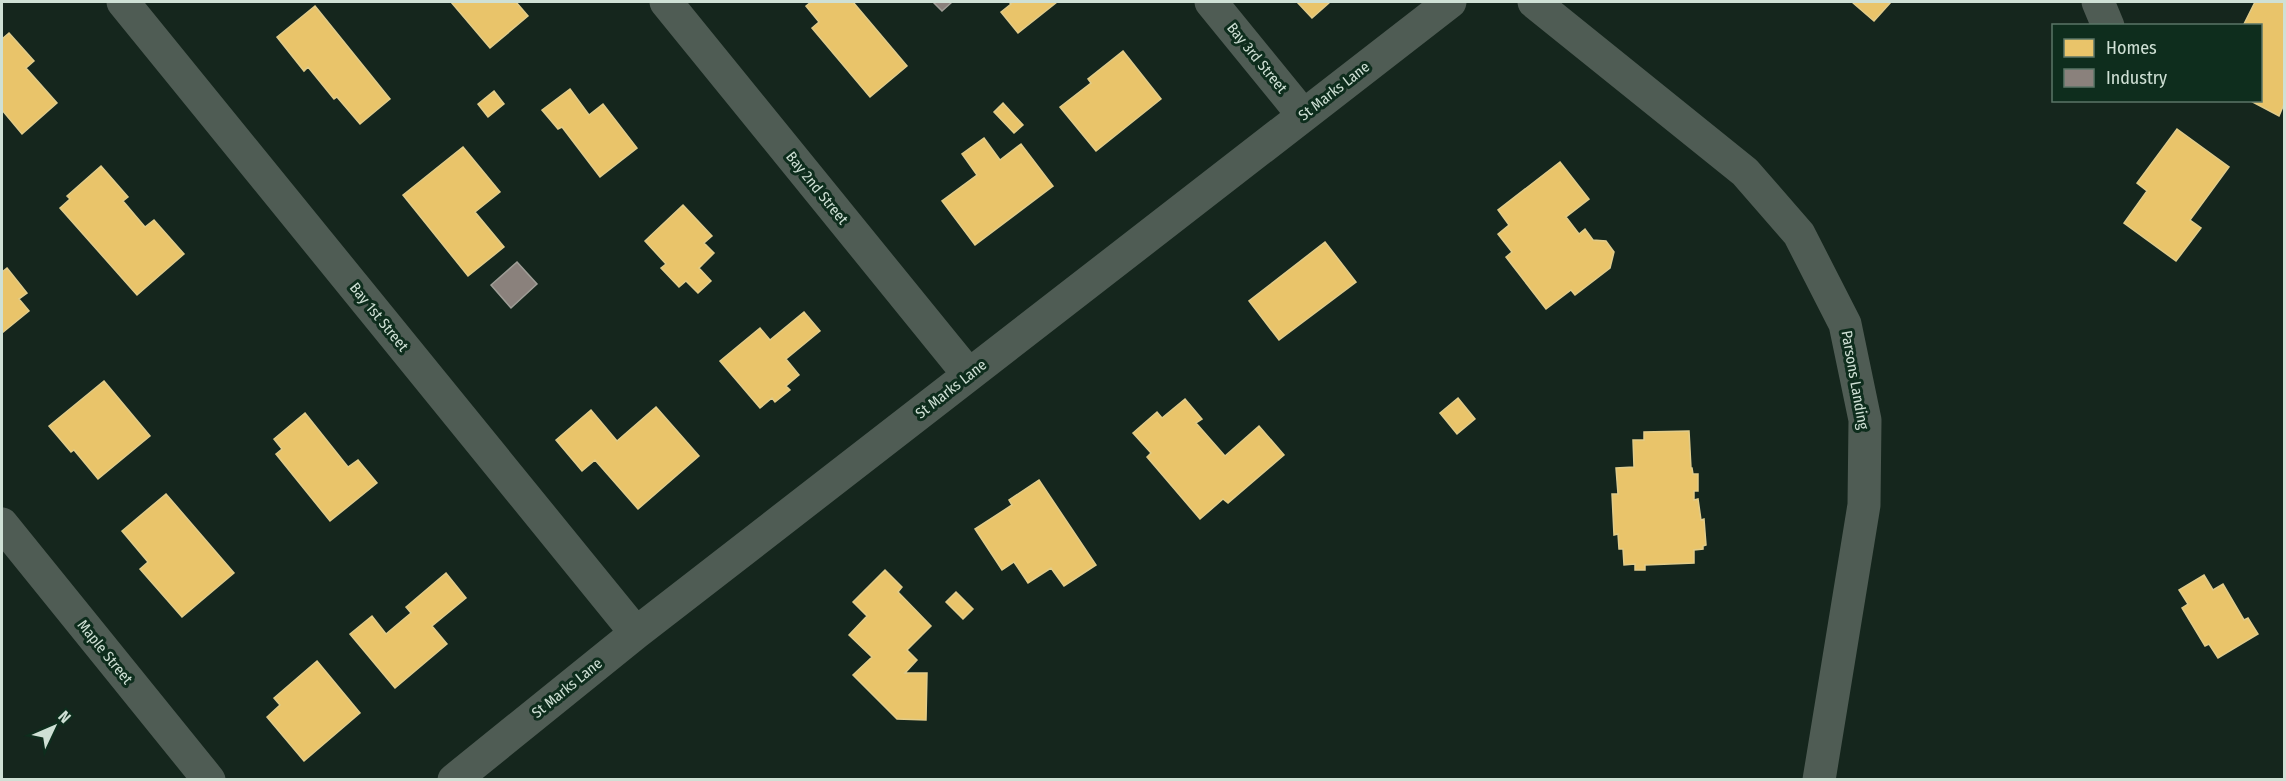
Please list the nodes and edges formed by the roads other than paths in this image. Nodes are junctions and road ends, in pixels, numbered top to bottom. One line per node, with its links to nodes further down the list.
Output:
1 (123, 2): 11 (street, Bay 1st Street)
2 (666, 2): 9 (street, Bay 2nd Street)
3 (1211, 2): 8 (street, Bay 3rd Street)
4 (1450, 2): 8 (street, St Marks Lane)
5 (1534, 2): 14 (street, Parsons Landing)
6 (2098, 2): 7 (street)
7 (2107, 24)
8 (1303, 115): 9 (street, St Marks Lane)
9 (969, 375): 11 (street, St Marks Lane)
10 (2, 524): 12 (street, Maple Street)
11 (636, 633): 13 (street, St Marks Lane)
12 (209, 780)
13 (454, 780)
14 (1819, 780)

